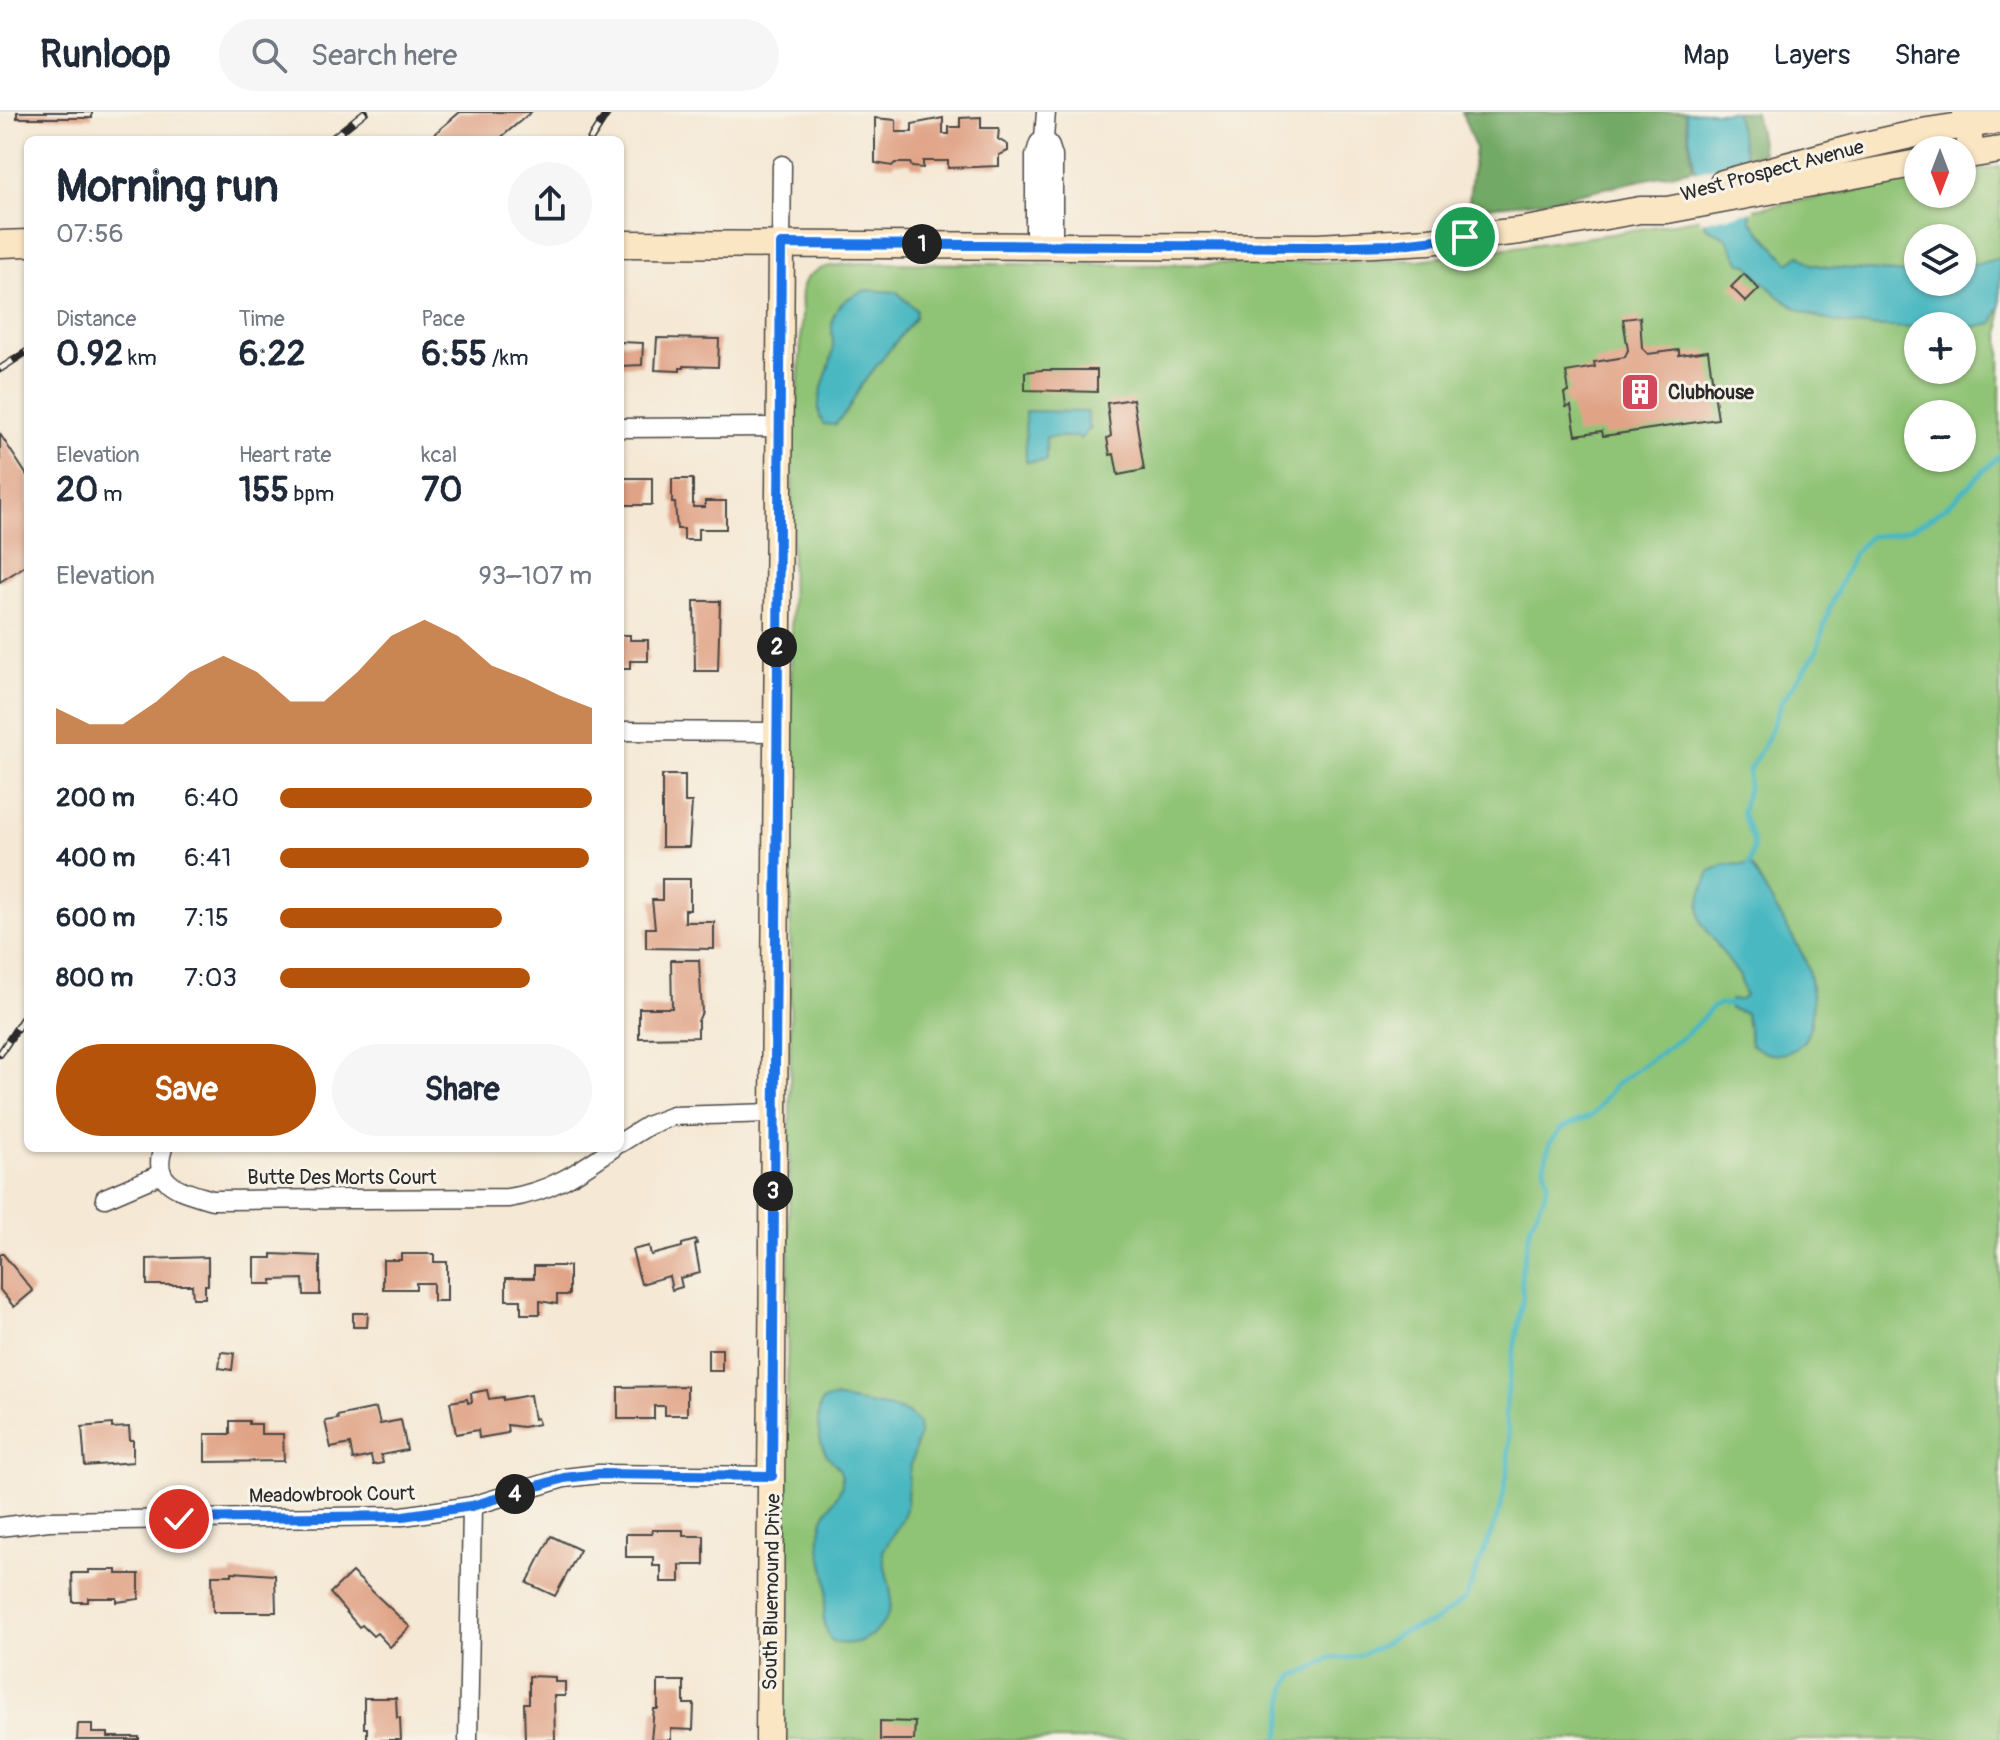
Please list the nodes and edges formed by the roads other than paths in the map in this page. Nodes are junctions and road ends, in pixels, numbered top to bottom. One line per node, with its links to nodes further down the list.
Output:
1 (1045, 112): 13 (street)
2 (1966, 118): 3 (main road, West Prospect Avenue); 8 (main road, West Prospect Avenue)
3 (2000, 120)
4 (2000, 150): 5 (main road)
5 (1976, 154)
6 (782, 165): 12 (street)
7 (1904, 165): 8 (main road, West Prospect Avenue)
8 (1756, 184): 13 (main road, West Prospect Avenue)
9 (24, 243): 10 (main road)
10 (0, 244)
11 (624, 244): 12 (main road, West Prospect Avenue)
12 (781, 244): 13 (main road, West Prospect Avenue); 14 (main road, South Bluemound Drive)
13 (1044, 244)
14 (778, 427): 15 (street); 17 (main road, South Bluemound Drive)
15 (624, 428)
16 (624, 731): 17 (street)
17 (776, 732): 18 (main road, South Bluemound Drive)
18 (773, 1113): 19 (street); 24 (main road, South Bluemound Drive)
19 (624, 1141)
20 (163, 1152): 22 (street)
21 (608, 1152): 22 (street, Butte Des Morts Court)
22 (161, 1174): 23 (street)
23 (105, 1198)
24 (772, 1476): 25 (street, Meadowbrook Court); 28 (main road, South Bluemound Drive)
25 (472, 1506): 26 (street, Meadowbrook Court); 27 (street)
26 (0, 1527)
27 (468, 1740)
28 (769, 1740)

